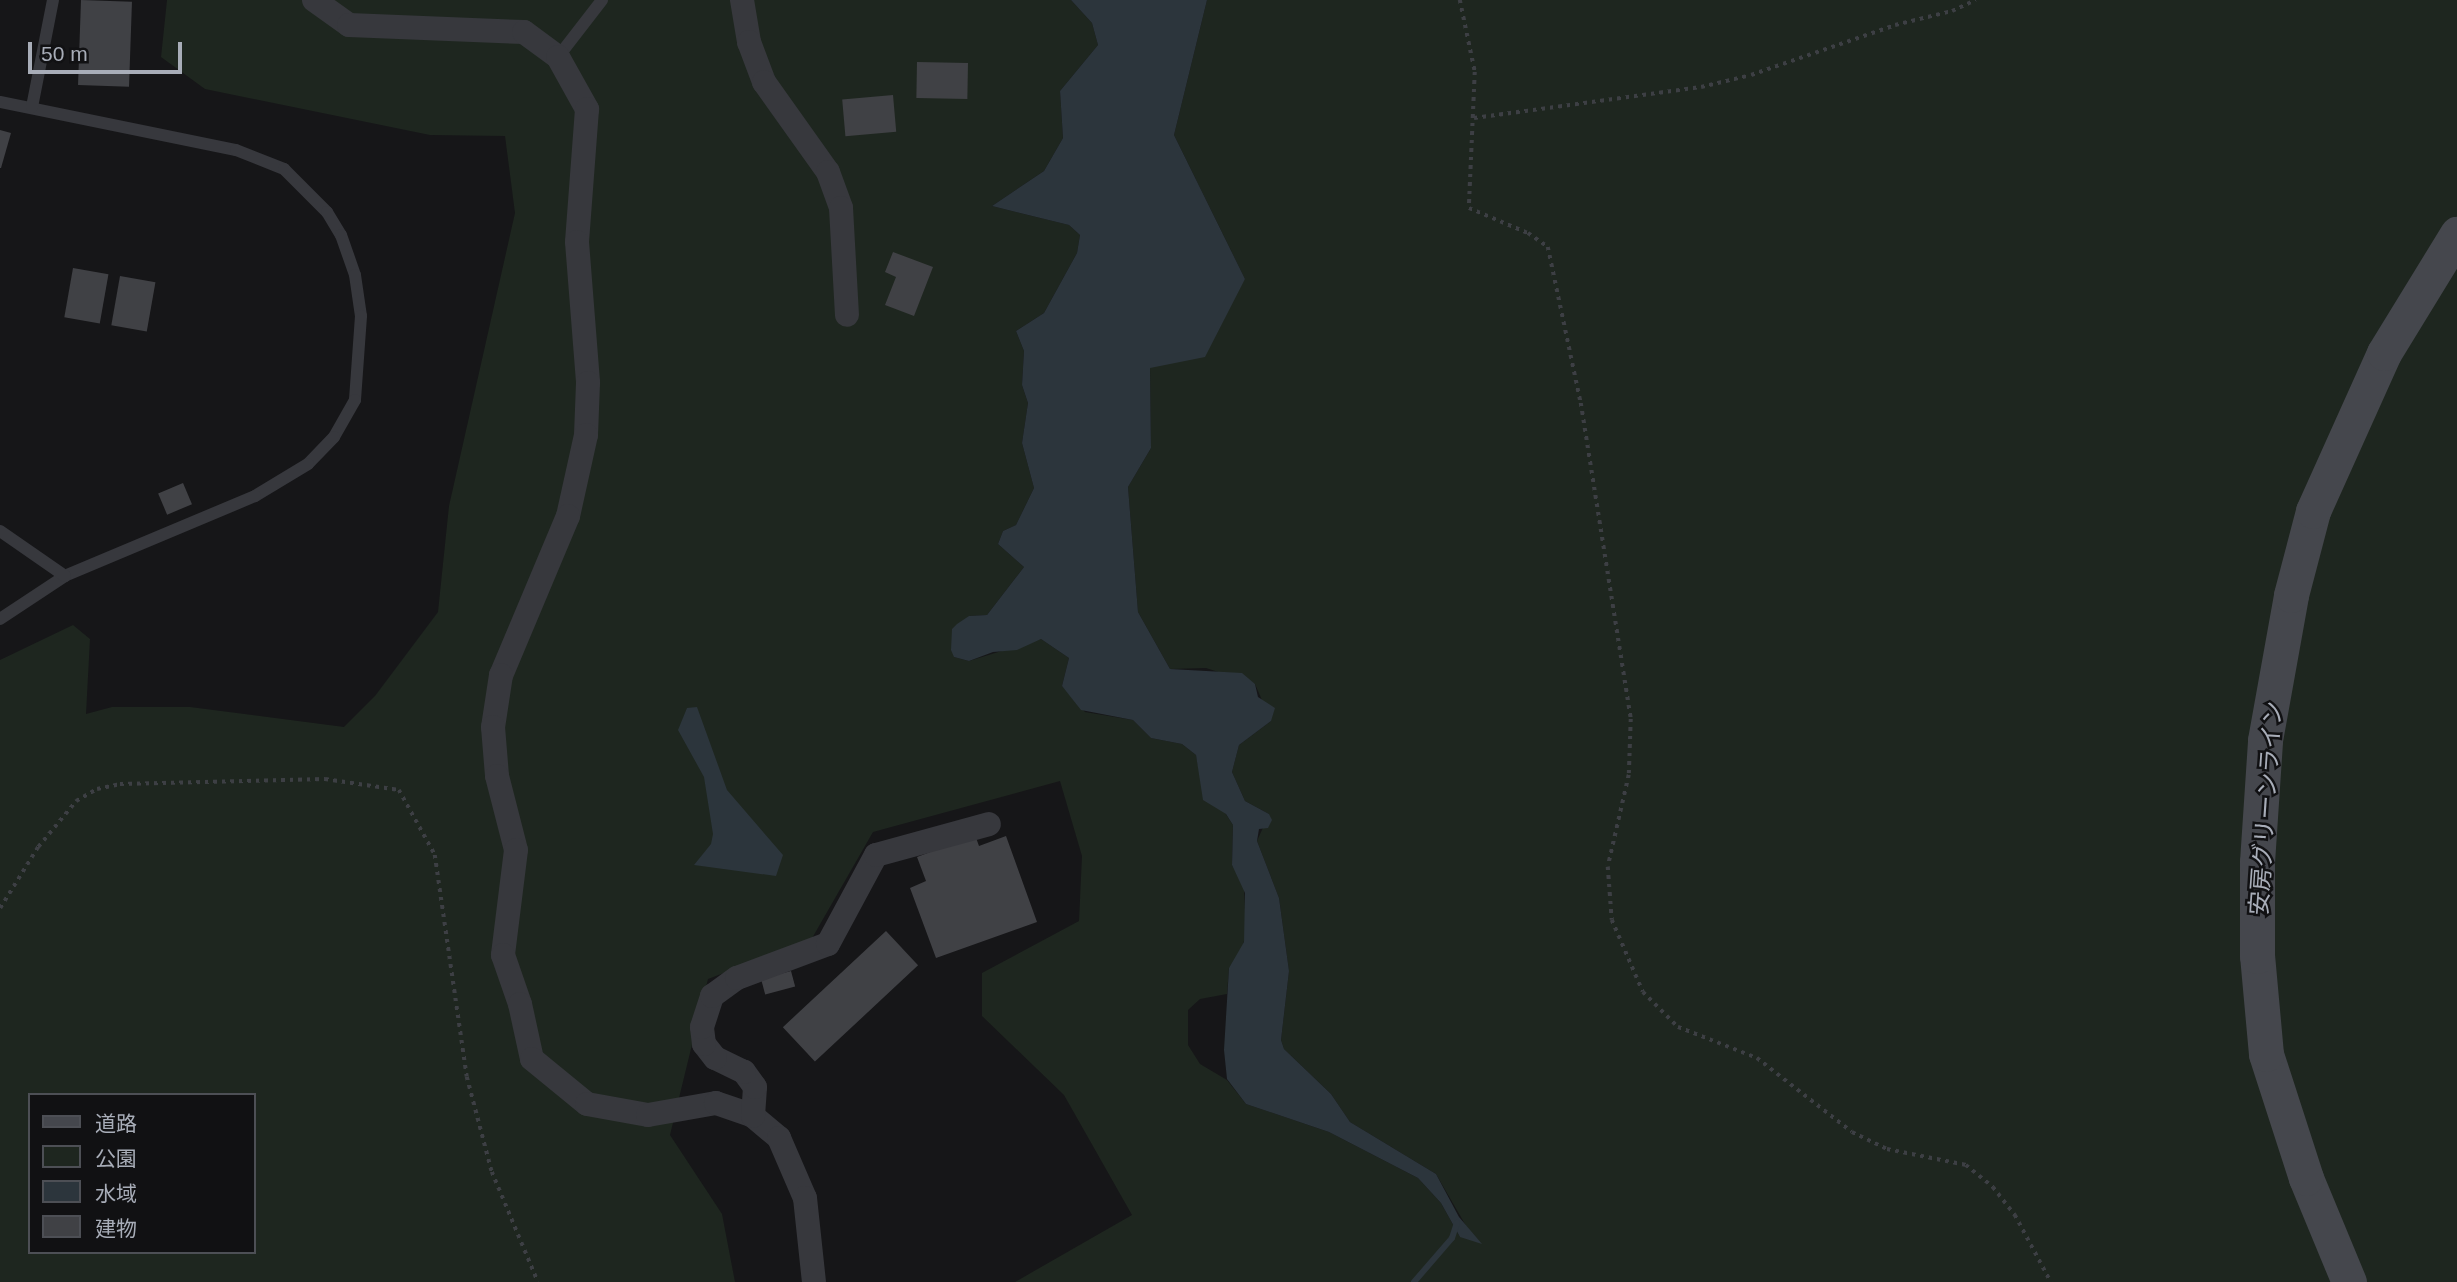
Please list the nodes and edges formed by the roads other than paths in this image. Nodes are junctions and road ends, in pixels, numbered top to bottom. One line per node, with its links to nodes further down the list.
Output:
1 (53, 0): 7 (lane)
2 (314, 0): 5 (street)
3 (602, 0): 5 (lane)
4 (742, 0): 9 (street)
5 (558, 57): 14 (street)
6 (0, 102): 7 (lane)
7 (32, 107): 11 (lane)
8 (2457, 234): 16 (street, 安房グリーンライン)
9 (847, 315)
10 (0, 531): 11 (lane)
11 (65, 576): 12 (lane)
12 (0, 619)
13 (989, 824): 14 (street)
14 (753, 1116): 15 (street)
15 (814, 1282)
16 (2349, 1282)

